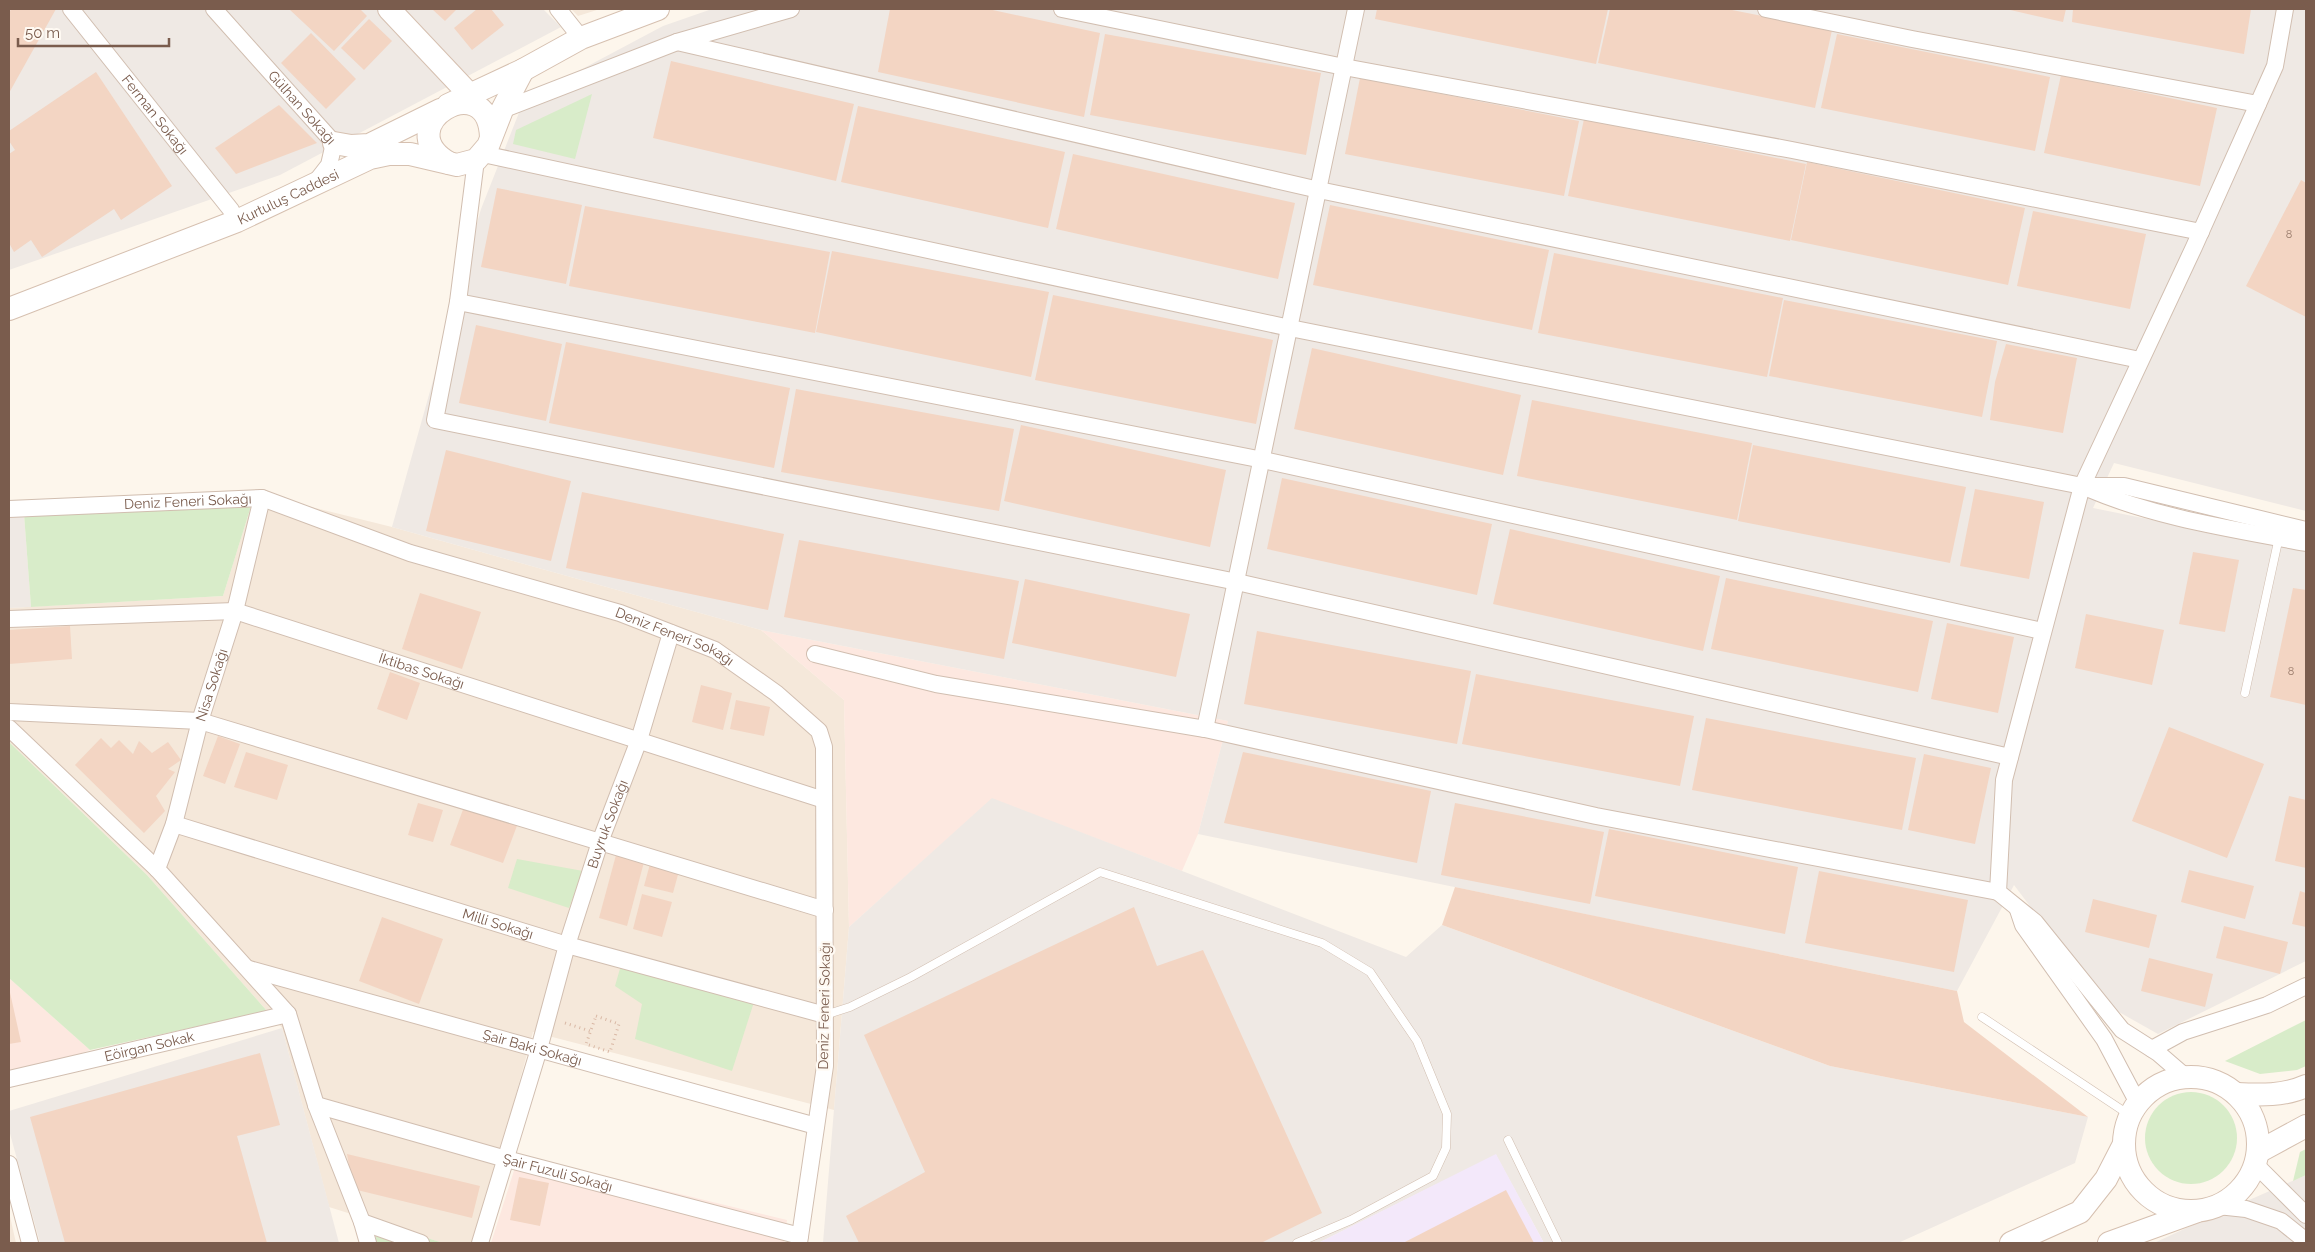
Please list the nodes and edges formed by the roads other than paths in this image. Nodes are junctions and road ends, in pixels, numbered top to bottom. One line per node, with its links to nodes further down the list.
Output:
1 (71, 9): 24 (street, Ferman Sokağı)
2 (214, 9): 19 (street, Gülhan Sokağı)
3 (389, 9): 15 (main road)
4 (558, 9): 11 (street)
5 (658, 9): 11 (main road)
6 (791, 9): 12 (street)
7 (1062, 9): 13 (street)
8 (1356, 9): 13 (street)
9 (1766, 9): 16 (street)
10 (2285, 9): 16 (street)
11 (581, 38): 14 (main road)
12 (677, 42): 18 (street); 23 (street)
13 (1344, 67): 23 (street); 25 (street)
14 (523, 70): 15 (main road); 18 (main road)
15 (470, 95): 17 (main road)
16 (2258, 104): 25 (street)
17 (444, 108): 19 (main road, Gülhan Sokağı); 20 (main road); 21 (main road)
18 (502, 110): 20 (main road)
19 (334, 143): 22 (street)
20 (483, 150): 21 (main road, Kurtuluş Caddesi); 26 (street); 28 (street)
21 (449, 163): 22 (main road, Kurtuluş Caddesi)
22 (315, 184): 24 (main road, Kurtuluş Caddesi)
23 (1318, 190): 28 (street); 29 (street)
24 (237, 221): 27 (main road, Kurtuluş Caddesi)
25 (2201, 232): 29 (street)
26 (458, 302): 30 (street); 37 (street)
27 (9, 309)
28 (1290, 328): 30 (street); 31 (street)
29 (2140, 360): 31 (street)
30 (1263, 460): 37 (street); 40 (street)
31 (2082, 486): 35 (street); 40 (street)
32 (262, 498): 33 (street, Deniz Feneri Sokağı); 38 (street, Nisa Sokağı); 41 (street, Deniz Feneri Sokağı)
33 (9, 509)
34 (2306, 530): 35 (street)
35 (2281, 531): 36 (street); 43 (lane)
36 (2306, 543)
37 (1237, 582): 47 (street); 49 (street)
38 (234, 611): 39 (street, İktibas Sokağı); 45 (street, Nisa Sokağı); 48 (street, İktibas Sokağı)
39 (9, 619)
40 (2042, 631): 49 (street)
41 (671, 633): 48 (street, Buyruk Sokağı); 50 (street, Deniz Feneri Sokağı)
42 (815, 654): 47 (street)
43 (2245, 693)
44 (9, 712): 45 (street)
45 (200, 721): 51 (street, Nisa Sokağı); 52 (street)
46 (9, 728): 53 (street)
47 (1206, 729): 54 (street)
48 (639, 740): 50 (street, İktibas Sokağı); 52 (street, Buyruk Sokağı)
49 (2010, 757): 54 (street)
50 (824, 800): 56 (street, Deniz Feneri Sokağı)
51 (174, 824): 53 (street, Nisa Sokağı); 57 (street, Milli Sokağı)
52 (600, 842): 56 (street); 57 (street, Buyruk Sokağı)
53 (156, 869): 58 (street)
54 (1998, 892): 55 (street)
55 (2018, 908): 64 (street); 70 (street)
56 (825, 910): 61 (street, Deniz Feneri Sokağı)
57 (567, 945): 61 (street, Milli Sokağı); 63 (street, Buyruk Sokağı)
58 (249, 969): 60 (street); 63 (street, Şair Baki Sokağı)
59 (2306, 986): 64 (street)
60 (288, 1014): 66 (street, Eöirgan Sokak); 69 (street)
61 (825, 1015): 71 (street, Deniz Feneri Sokağı); 87 (lane)
62 (1982, 1017): 70 (lane)
63 (539, 1049): 71 (street, Şair Baki Sokağı); 75 (street, Buyruk Sokağı)
64 (2152, 1049): 65 (street)
65 (2187, 1078): 68 (main road); 70 (main road)
66 (9, 1079)
67 (2306, 1086): 68 (main road)
68 (2237, 1094): 76 (main road)
69 (316, 1104): 75 (street, Şair Fuzuli Sokağı); 80 (street)
70 (2134, 1109): 74 (main road)
71 (816, 1126): 81 (street, Deniz Feneri Sokağı)
72 (2306, 1126): 76 (main road)
73 (1508, 1140): 88 (lane)
74 (2124, 1144): 78 (main road); 89 (main road)
75 (506, 1159): 81 (street, Şair Fuzuli Sokağı); 86 (street, Buyruk Sokağı)
76 (2257, 1159): 78 (main road); 79 (street)
77 (9, 1164): 83 (street)
78 (2207, 1209): 82 (street); 90 (main road)
79 (2306, 1215)
80 (362, 1222): 84 (street); 85 (street)
81 (800, 1240)
82 (2306, 1241)
83 (30, 1243)
84 (368, 1243)
85 (421, 1243)
86 (480, 1243)
87 (1298, 1243)
88 (1558, 1243)
89 (2011, 1243)
90 (2109, 1243)

